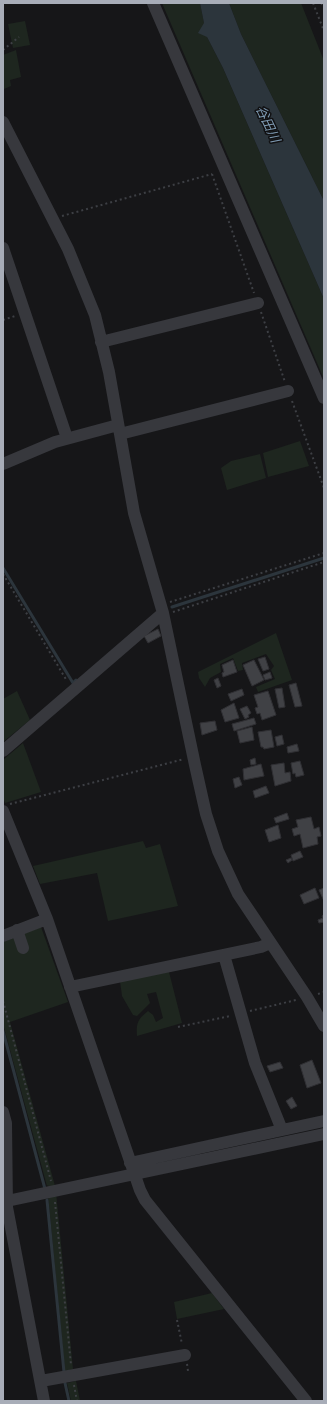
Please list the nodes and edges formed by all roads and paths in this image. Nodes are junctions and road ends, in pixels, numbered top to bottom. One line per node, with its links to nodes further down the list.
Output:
1 (153, 3): 16 (street)
2 (313, 3): 5 (path)
3 (320, 3): 4 (path)
4 (324, 7)
5 (324, 31)
6 (19, 37): 7 (path)
7 (3, 50)
8 (5, 130): 14 (street)
9 (214, 170): 10 (path)
10 (212, 174): 11 (path); 13 (path)
11 (58, 217)
12 (3, 248): 18 (street)
13 (258, 303): 14 (street); 15 (path)
14 (101, 342): 17 (street)
15 (288, 391): 17 (street); 20 (path)
16 (324, 398)
17 (119, 429): 18 (street); 24 (street)
18 (67, 438): 19 (street)
19 (3, 464)
20 (324, 488)
21 (324, 553): 24 (path)
22 (324, 562): 24 (path)
23 (3, 574): 25 (path)
24 (167, 610): 25 (street); 27 (street)
25 (73, 690): 26 (street)
26 (3, 751)
27 (194, 757): 28 (path); 33 (street)
28 (3, 806)
29 (3, 811): 30 (street)
30 (47, 919): 31 (street); 36 (street)
31 (17, 930): 32 (street); 34 (street)
32 (3, 936)
33 (270, 943): 35 (street); 38 (street)
34 (23, 948)
35 (224, 955): 36 (street); 41 (street)
36 (70, 987): 43 (street)
37 (3, 1001): 44 (path)
38 (324, 1026)
39 (3, 1112): 46 (street)
40 (324, 1121): 41 (street)
41 (282, 1130): 43 (street)
42 (324, 1134): 43 (street)
43 (132, 1169): 46 (street); 53 (street)
44 (52, 1186)
45 (54, 1198): 48 (path)
46 (6, 1205): 49 (street)
47 (185, 1355): 49 (street)
48 (71, 1368)
49 (41, 1381): 51 (street)
50 (73, 1381): 52 (path)
51 (41, 1400)
52 (77, 1401)
53 (306, 1401)

